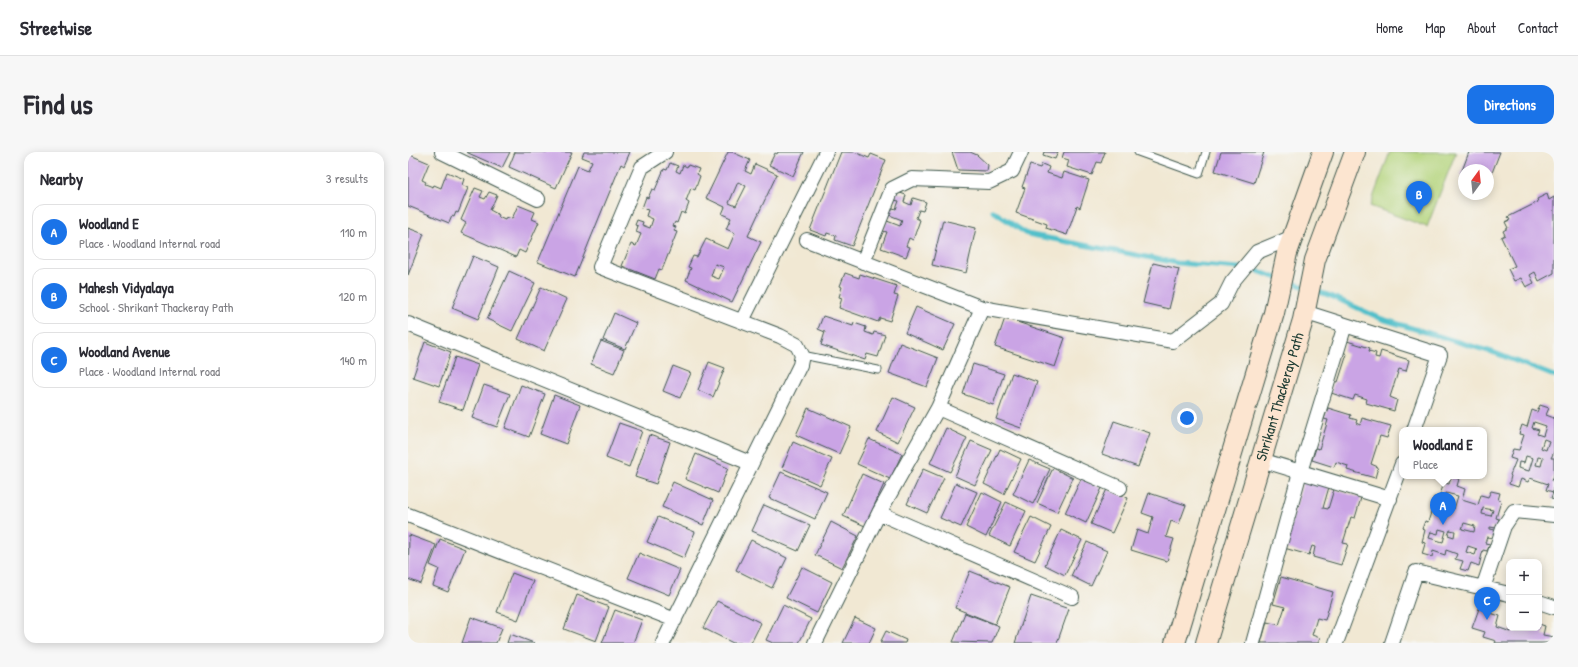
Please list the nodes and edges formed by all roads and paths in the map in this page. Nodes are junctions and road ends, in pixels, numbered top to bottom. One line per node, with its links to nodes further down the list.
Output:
1 (442, 152): 9 (street)
2 (665, 152): 15 (street)
3 (826, 152): 15 (street)
4 (1021, 152): 12 (street)
5 (1138, 152): 6 (lane)
6 (1206, 152)
7 (1323, 152): 11 (street, Shrikant Thackeray Path)
8 (1355, 152): 13 (street, Shrikant Thackeray Path)
9 (538, 199)
10 (807, 240): 12 (street)
11 (1290, 245): 14 (street); 40 (street, Shrikant Thackeray Path)
12 (864, 262): 14 (street)
13 (1306, 306): 17 (street); 22 (street, Shrikant Thackeray Path)
14 (982, 308): 20 (street)
15 (742, 321): 18 (street)
16 (408, 324): 23 (street)
17 (1345, 325): 21 (street); 24 (street)
18 (802, 355): 19 (lane); 23 (street)
19 (878, 370)
20 (938, 408): 26 (street); 28 (street)
21 (1415, 427)
22 (1260, 460): 24 (street); 37 (street, Shrikant Thackeray Path)
23 (750, 463): 36 (street)
24 (1300, 472): 27 (street); 41 (street)
25 (1399, 472): 27 (street)
26 (1120, 488)
27 (1390, 498): 42 (street)
28 (879, 513): 33 (street); 39 (street)
29 (408, 515): 36 (street)
30 (1554, 515): 31 (street)
31 (1483, 588): 32 (street); 43 (street)
32 (1506, 593)
33 (1072, 597)
34 (1542, 603): 35 (street)
35 (1554, 607)
36 (675, 620): 38 (street)
37 (1210, 642)
38 (663, 643)
39 (815, 643)
40 (1175, 643)
41 (1253, 643)
42 (1336, 643)
43 (1392, 643)

